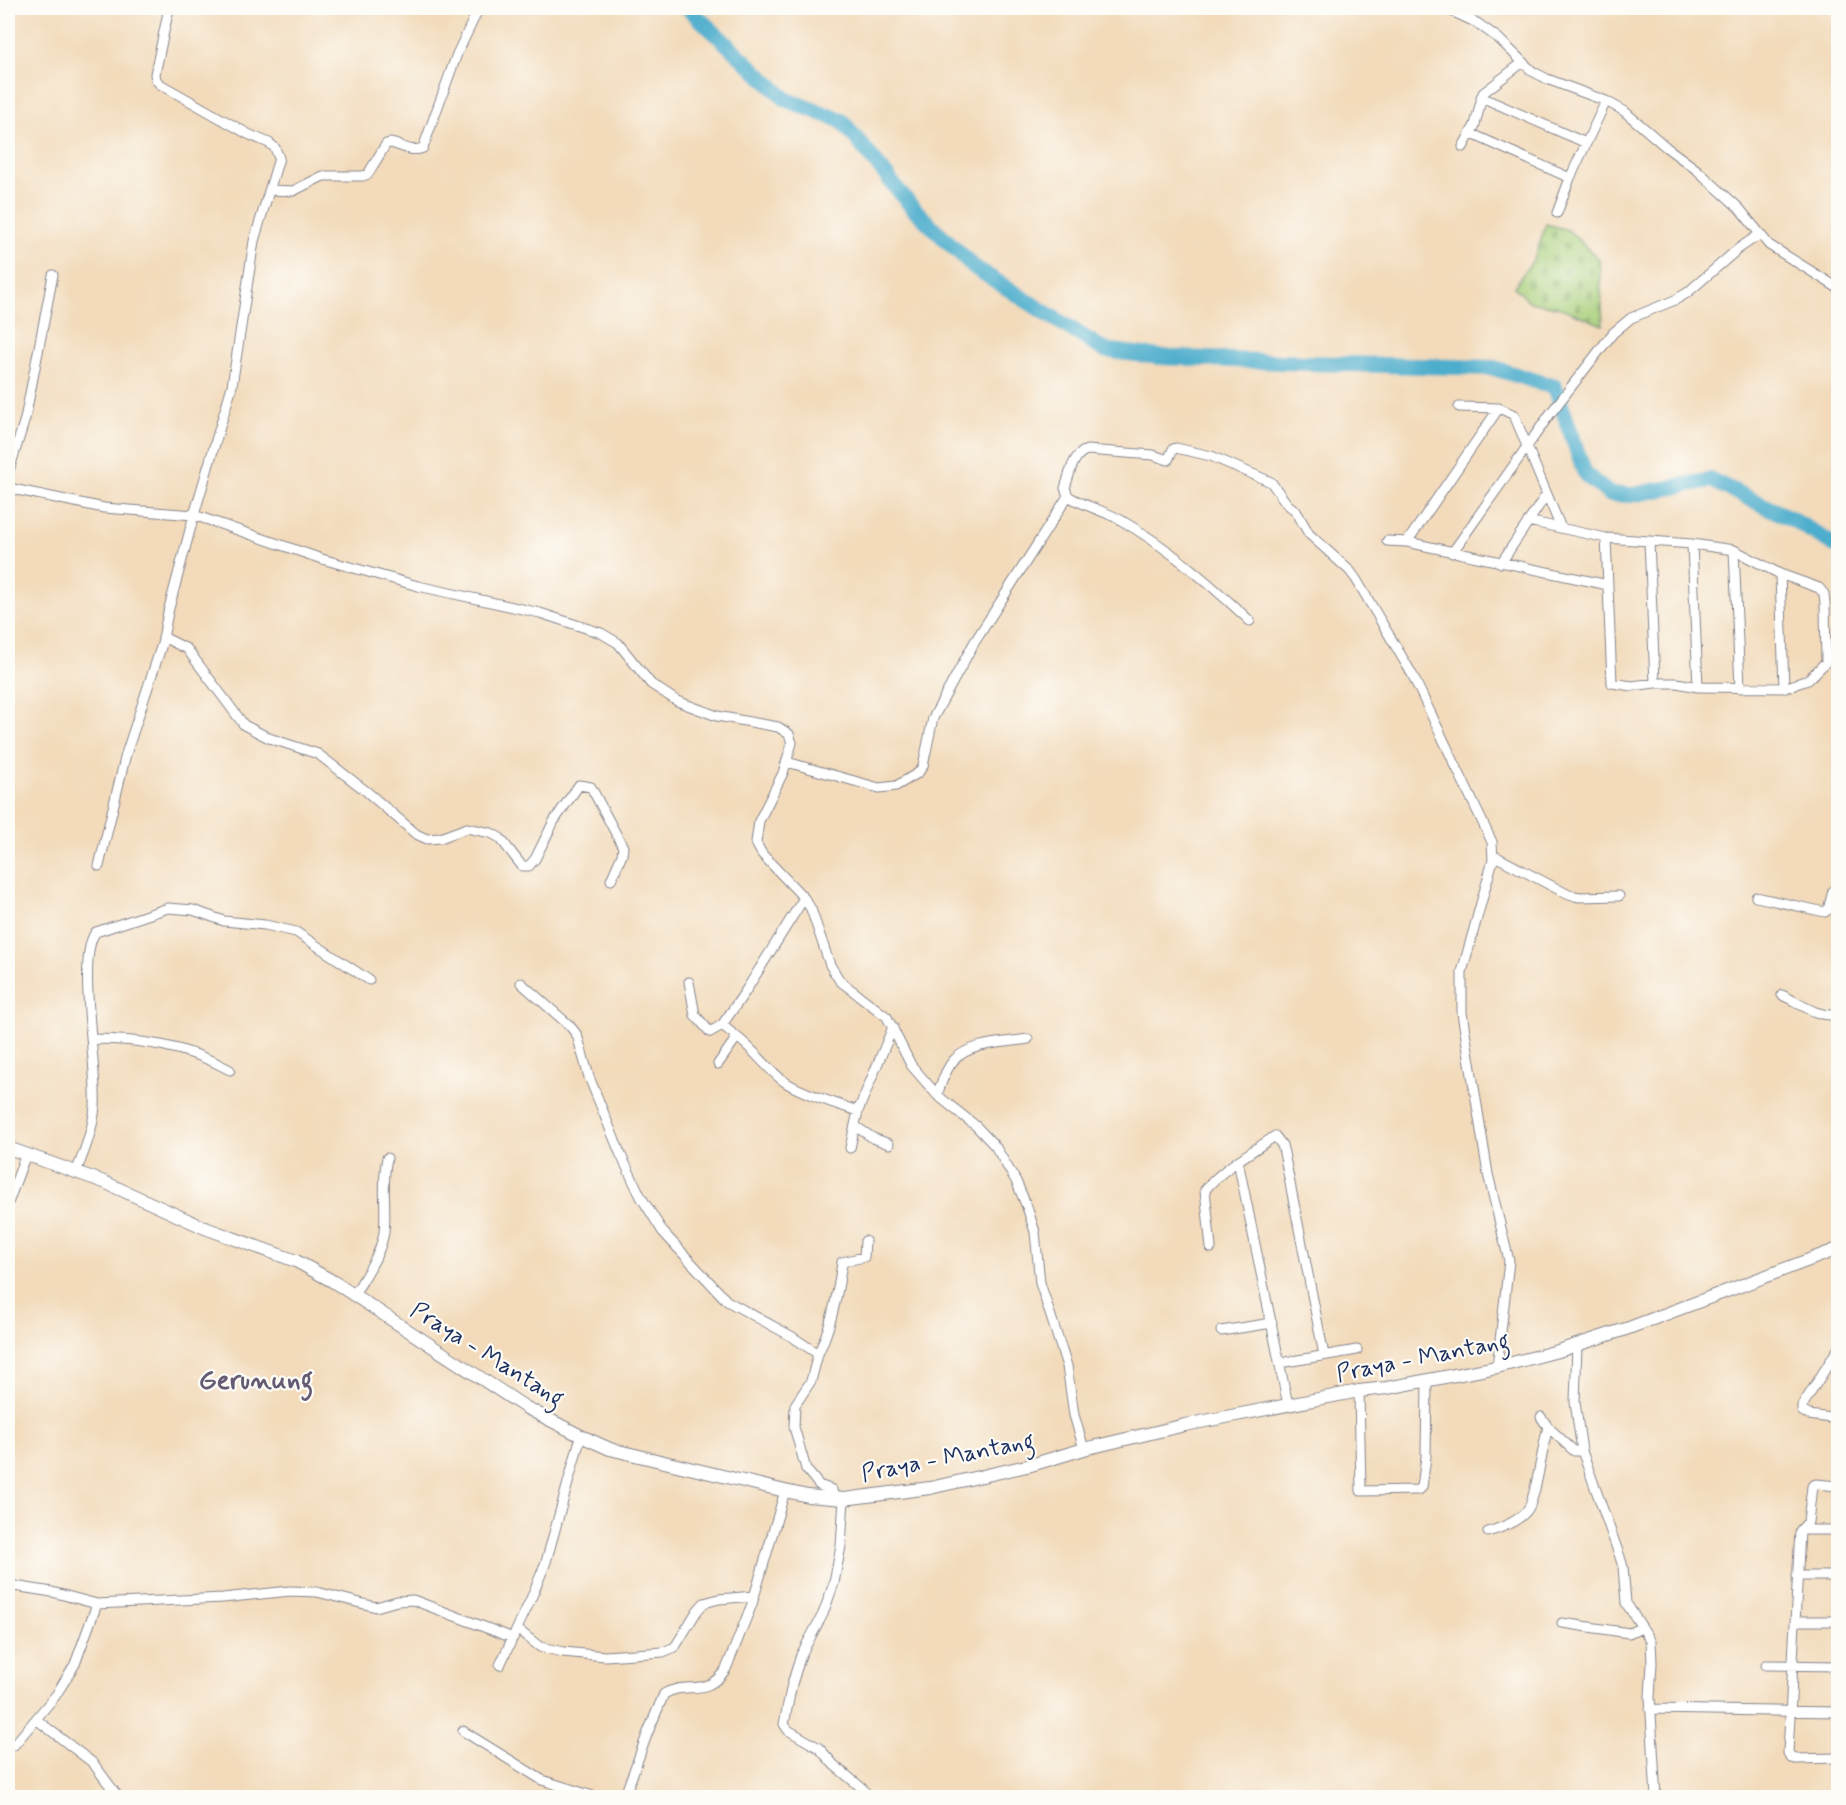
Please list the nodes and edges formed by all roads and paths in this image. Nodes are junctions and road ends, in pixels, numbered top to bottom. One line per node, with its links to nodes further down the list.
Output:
1 (169, 8): 11 (street)
2 (1445, 8): 4 (street)
3 (477, 12): 11 (street)
4 (1522, 63): 5 (street); 6 (street)
5 (1481, 97): 7 (street); 8 (street)
6 (1606, 101): 8 (street); 13 (street)
7 (1472, 134): 9 (street); 10 (street)
8 (1586, 143): 10 (street)
9 (1463, 147)
10 (1570, 178): 12 (street)
11 (270, 190): 23 (street)
12 (1557, 213)
13 (1760, 234): 15 (street); 18 (street)
14 (53, 275): 19 (street)
15 (1839, 288)
16 (1459, 407): 17 (street)
17 (1499, 408): 18 (street); 29 (street)
18 (1527, 449): 21 (street); 32 (street)
19 (8, 474)
20 (8, 488): 23 (street)
21 (1546, 495): 24 (street); 25 (street)
22 (1068, 496): 36 (street); 42 (street); 43 (street)
23 (194, 515): 37 (street); 42 (street)
24 (1528, 521): 25 (street); 33 (street)
25 (1561, 528): 26 (street)
26 (1606, 538): 28 (street); 35 (street)
27 (1388, 541): 29 (street)
28 (1649, 541): 30 (street); 38 (street)
29 (1407, 542): 32 (street)
30 (1692, 544): 31 (street); 39 (street)
31 (1734, 550): 34 (street); 40 (street)
32 (1452, 553): 33 (street)
33 (1501, 563): 35 (street)
34 (1780, 574): 41 (street); 41 (street)
35 (1608, 585): 38 (street)
36 (1250, 621)
37 (163, 637): 44 (street); 45 (street)
38 (1655, 683): 39 (street)
39 (1698, 687): 40 (street)
40 (1740, 688): 41 (street)
41 (1784, 688)
42 (787, 762): 49 (street)
43 (1493, 855): 47 (street); 85 (street)
44 (99, 866)
45 (611, 880)
46 (1839, 889): 48 (street)
47 (1619, 896)
48 (1756, 897)
49 (804, 898): 55 (street); 56 (street)
50 (369, 980): 58 (street)
51 (689, 982): 55 (street)
52 (521, 983): 82 (street)
53 (1782, 995): 54 (street)
54 (1839, 1015)
55 (722, 1025): 57 (street)
56 (893, 1027): 62 (street); 63 (street)
57 (737, 1037): 60 (street); 63 (street)
58 (92, 1039): 61 (street); 71 (street)
59 (1028, 1039): 62 (street)
60 (718, 1064)
61 (230, 1070)
62 (937, 1095): 93 (street)
63 (858, 1111): 64 (street)
64 (855, 1126): 65 (street); 67 (street)
65 (889, 1144)
66 (8, 1148): 68 (main road, Praya - Mantang)
67 (850, 1148)
68 (26, 1154): 71 (main road, Praya - Mantang); 72 (street)
69 (387, 1158): 76 (street)
70 (1238, 1161): 74 (street); 77 (street); 83 (street)
71 (76, 1172): 76 (main road, Praya - Mantang)
72 (8, 1203)
73 (865, 1241): 82 (street)
74 (1211, 1248)
75 (1839, 1248): 79 (main road, Praya - Mantang)
76 (354, 1295): 92 (main road, Praya - Mantang)
77 (1272, 1323): 78 (street); 84 (street)
78 (1221, 1331)
79 (1577, 1345): 85 (main road, Praya - Mantang); 94 (street)
80 (1839, 1349): 90 (street)
81 (1357, 1350): 83 (street)
82 (818, 1354): 97 (street)
83 (1324, 1355): 84 (street)
84 (1280, 1363): 88 (street)
85 (1497, 1367): 86 (main road, Praya - Mantang)
86 (1427, 1380): 87 (main road, Praya - Mantang); 87 (street)
87 (1359, 1391): 88 (main road, Praya - Mantang)
88 (1288, 1406): 93 (main road, Praya - Mantang)
89 (1541, 1417): 91 (street)
90 (1839, 1419)
91 (1548, 1427): 94 (street); 100 (street)
92 (580, 1436): 96 (main road, Praya - Mantang); 110 (street)
93 (1084, 1449): 97 (main road, Praya - Mantang)
94 (1582, 1451): 109 (street)
95 (1839, 1486): 98 (street)
96 (785, 1491): 97 (main road, Praya - Mantang); 104 (street)
97 (839, 1499): 125 (street)
98 (1801, 1530): 99 (street); 101 (street)
99 (1839, 1530)
100 (1488, 1532)
101 (1797, 1576): 102 (street); 106 (street)
102 (1839, 1576)
103 (8, 1586): 105 (street)
104 (754, 1596): 110 (street); 124 (street)
105 (97, 1604): 110 (street); 118 (street)
106 (1795, 1621): 107 (street); 113 (street)
107 (1839, 1621)
108 (1562, 1623): 109 (street)
109 (1642, 1627): 115 (street)
110 (515, 1634): 111 (street)
111 (500, 1665)
112 (1766, 1665): 113 (street)
113 (1794, 1666): 114 (street); 116 (street)
114 (1839, 1666)
115 (1650, 1709): 116 (street); 126 (street)
116 (1791, 1712): 117 (street); 121 (street)
117 (1839, 1712)
118 (37, 1720): 120 (street); 122 (street)
119 (463, 1731): 123 (street)
120 (8, 1746)
121 (1839, 1758)
122 (119, 1797)
123 (599, 1797)
124 (624, 1797)
125 (869, 1797)
126 (1656, 1797)

